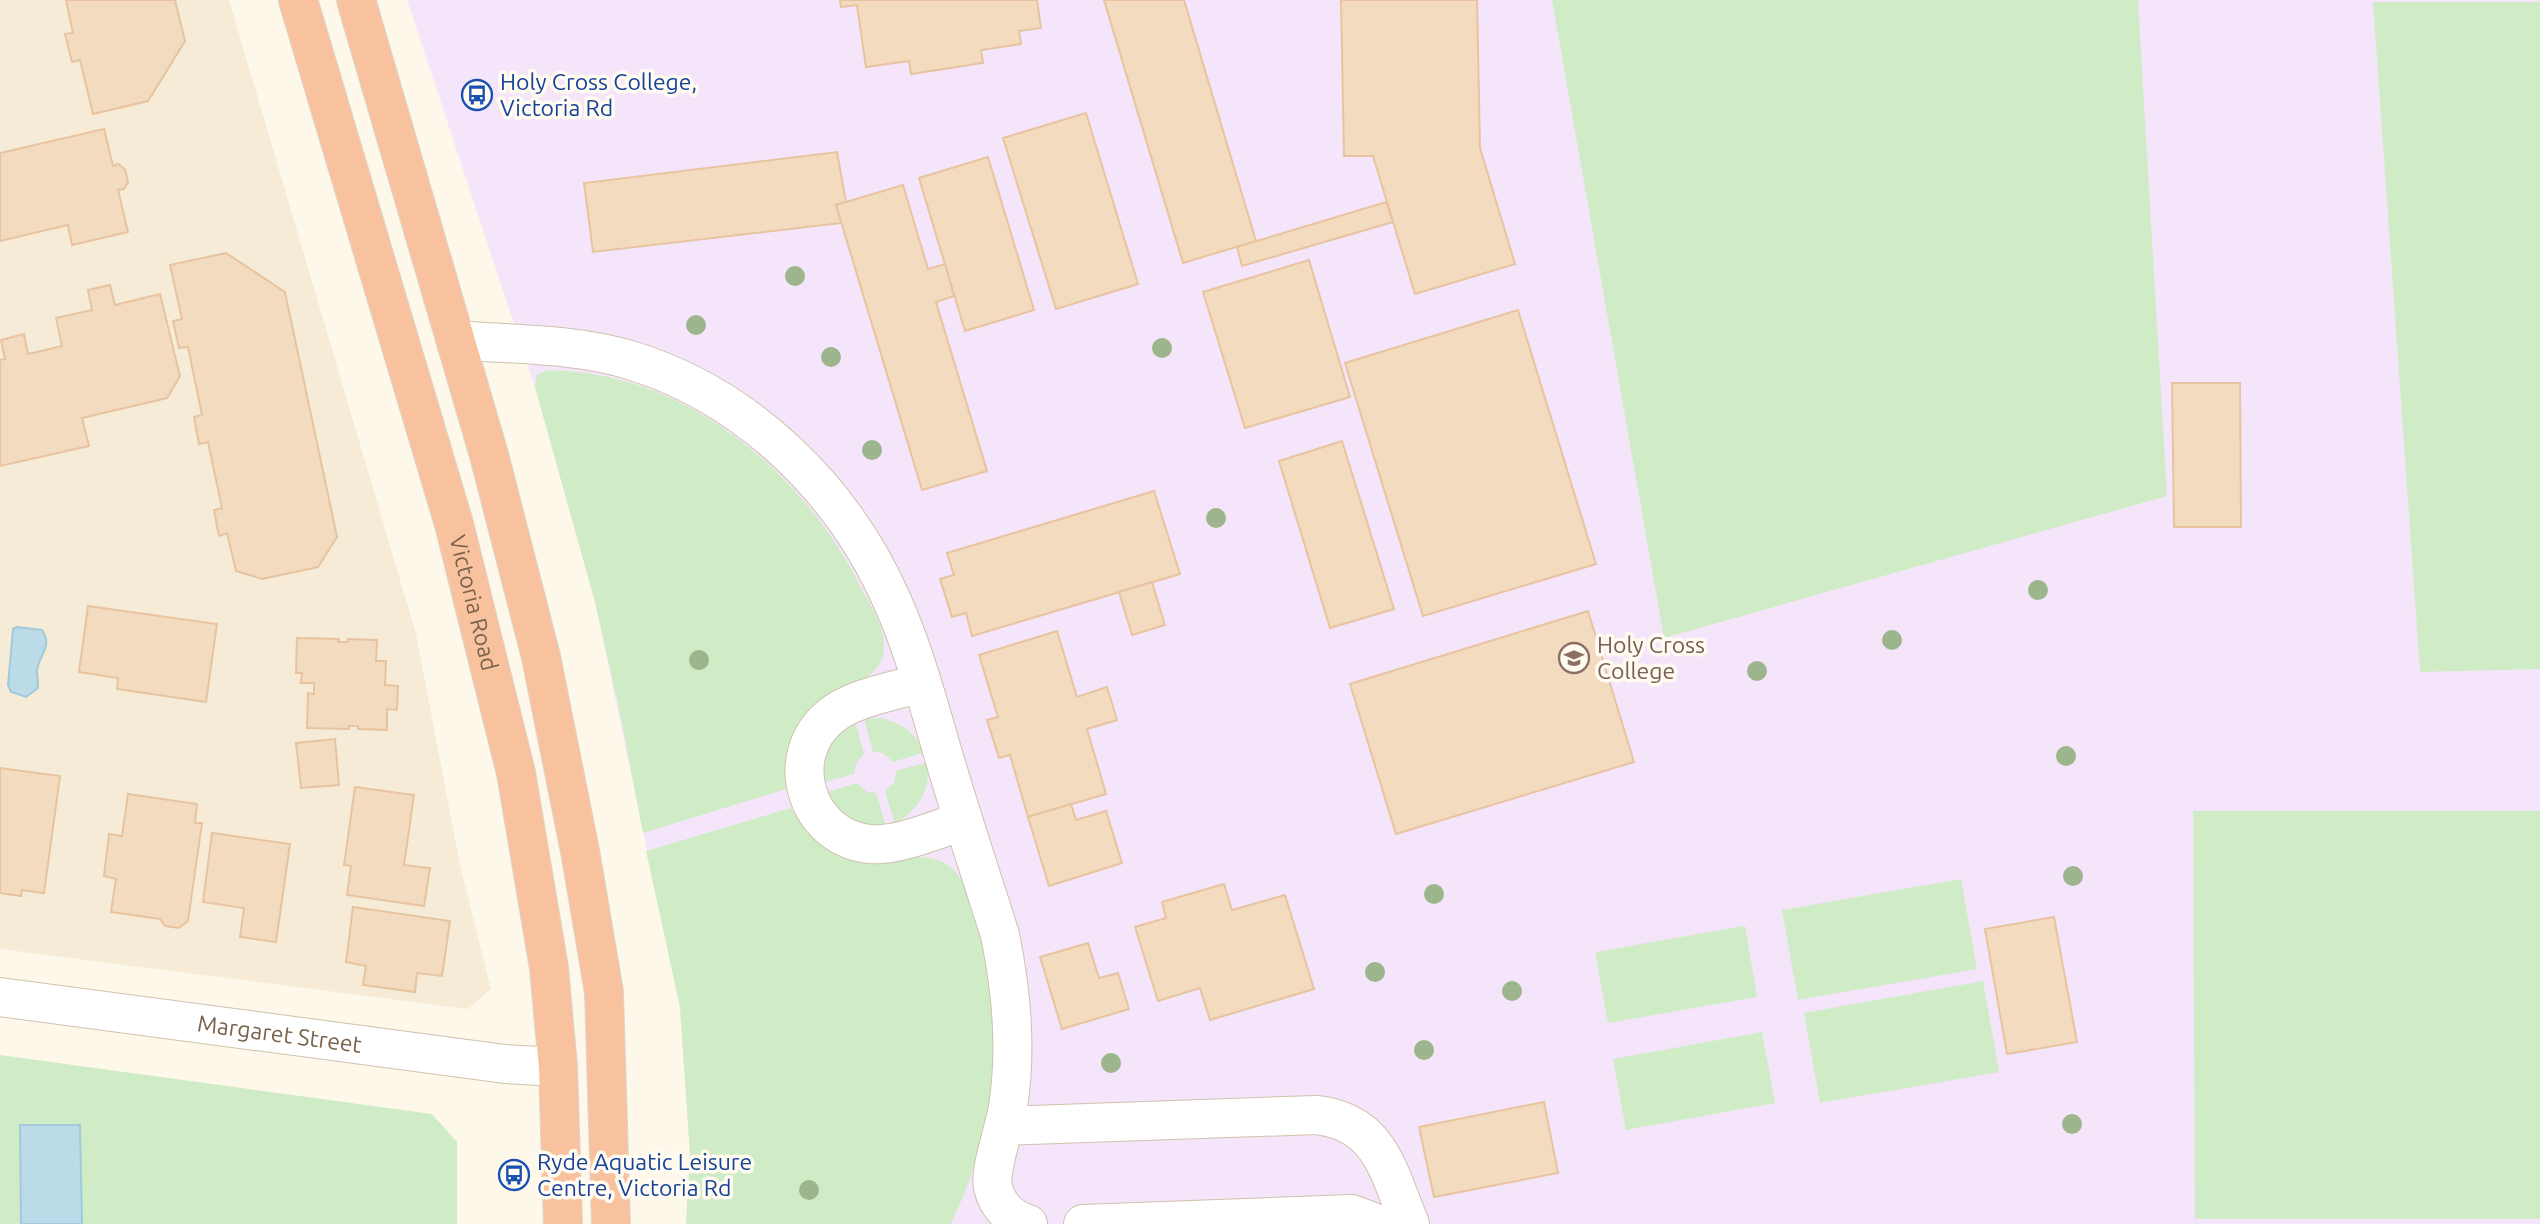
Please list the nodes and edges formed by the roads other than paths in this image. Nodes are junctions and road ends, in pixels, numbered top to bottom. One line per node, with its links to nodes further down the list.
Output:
1 (298, 0): 7 (highway, Victoria Road)
2 (356, 0): 3 (highway)
3 (457, 340): 4 (street); 10 (highway)
4 (921, 683): 5 (street); 5 (street)
5 (963, 821): 8 (street)
6 (0, 997): 7 (street, Margaret Street)
7 (558, 1067): 9 (highway, Victoria Road)
8 (1004, 1126): 11 (street); 14 (street)
9 (563, 1224)
10 (611, 1224)
11 (1028, 1224)
12 (1083, 1224): 13 (street)
13 (1378, 1224)
14 (1410, 1224)

